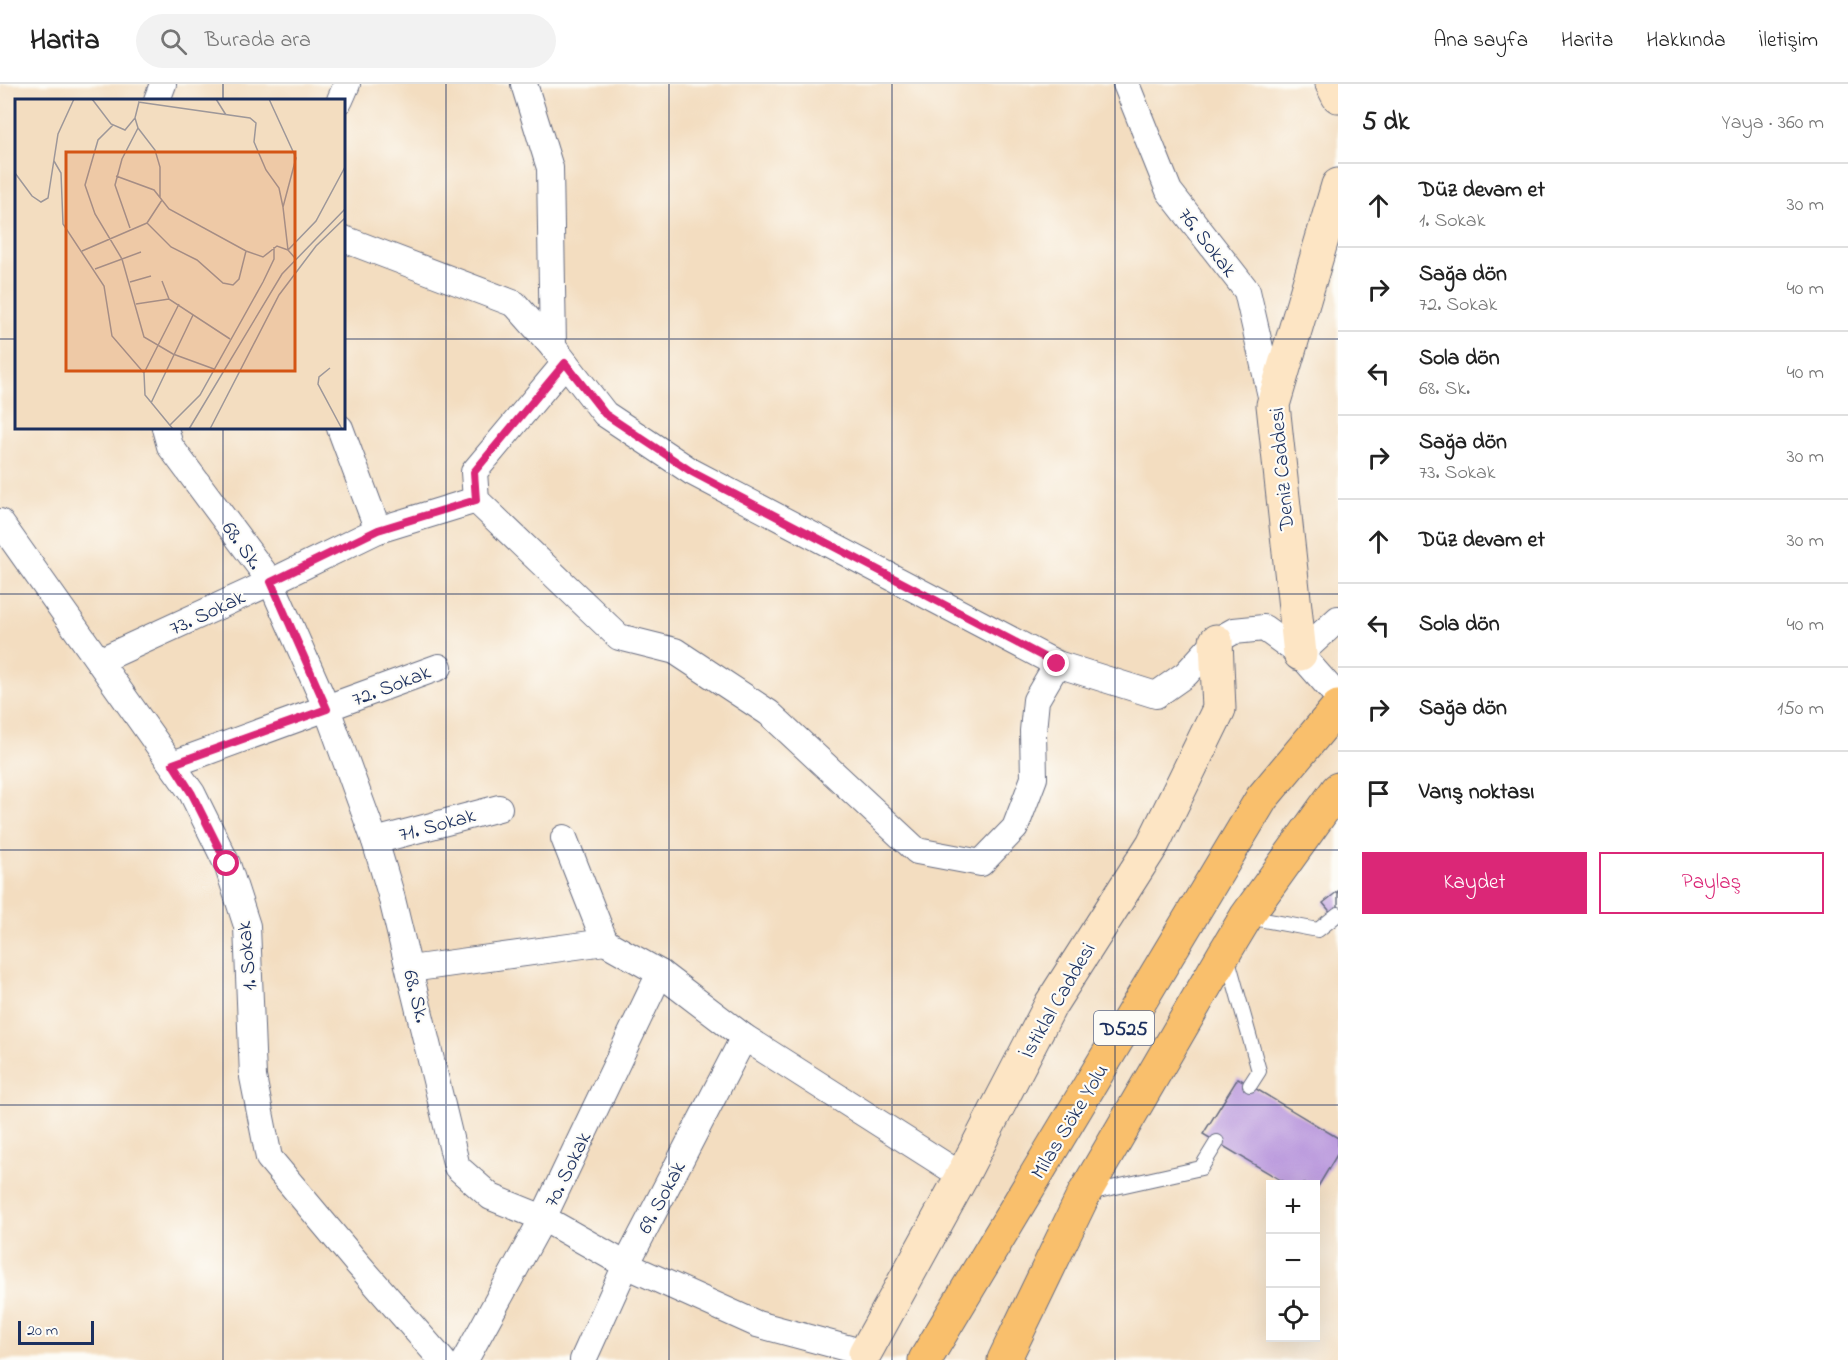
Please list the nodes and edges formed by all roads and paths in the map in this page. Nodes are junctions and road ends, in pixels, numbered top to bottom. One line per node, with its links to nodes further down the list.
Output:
1 (163, 84): 7 (street)
2 (347, 84): 8 (street)
3 (525, 84): 11 (street)
4 (1126, 84): 12 (street, 76. Sokak)
5 (1332, 84): 6 (street)
6 (1338, 96)
7 (157, 99)
8 (340, 99)
9 (1338, 185): 12 (street, Deniz Caddesi)
10 (345, 239): 11 (street)
11 (559, 355): 15 (street); 23 (street)
12 (1273, 405): 21 (street, Deniz Caddesi)
13 (165, 429): 18 (street, 68. Sk.)
14 (340, 429): 17 (street)
15 (476, 500): 17 (street, 73. Sokak); 23 (street)
16 (0, 522): 22 (street, 1. Sokak)
17 (378, 530): 18 (street, 73. Sokak)
18 (271, 582): 22 (street, 73. Sokak); 27 (street, 68. Sk.)
19 (1338, 619): 21 (street)
20 (1216, 641): 21 (street); 23 (street); 42 (street, İstiklal Caddesi)
21 (1300, 654): 25 (street)
22 (99, 661): 28 (street, 1. Sokak)
23 (1057, 664)
24 (439, 667): 27 (street, 72. Sokak)
25 (1338, 697)
26 (1338, 707): 50 (highway, Milas Söke Yolu / D525)
27 (327, 709): 28 (street, 72. Sokak); 32 (street, 68. Sk.)
28 (173, 764): 47 (street, 1. Sokak)
29 (1338, 789): 34 (highway, D525)
30 (499, 808): 32 (street, 71. Sokak)
31 (564, 838): 35 (street)
32 (375, 841): 37 (street, 68. Sk.)
33 (1338, 914): 34 (lane)
34 (1246, 917): 36 (highway, D525)
35 (605, 942): 37 (street); 38 (street)
36 (1225, 952): 40 (lane); 43 (highway, D525)
37 (410, 969): 44 (street, 68. Sk.)
38 (660, 973): 39 (street); 44 (street, 70. Sokak)
39 (744, 1037): 42 (street); 45 (street, 69. Sokak)
40 (1250, 1085)
41 (1216, 1142): 43 (lane)
42 (962, 1176): 46 (street, İstiklal Caddesi)
43 (1084, 1194): 51 (highway, D525)
44 (543, 1218): 45 (street, 68. Sk.); 48 (street, 70. Sokak)
45 (626, 1265): 46 (street, 68. Sk.); 49 (street, 69. Sokak)
46 (863, 1357)
47 (442, 1360)
48 (465, 1360)
49 (583, 1360)
50 (925, 1360)
51 (1004, 1360)

